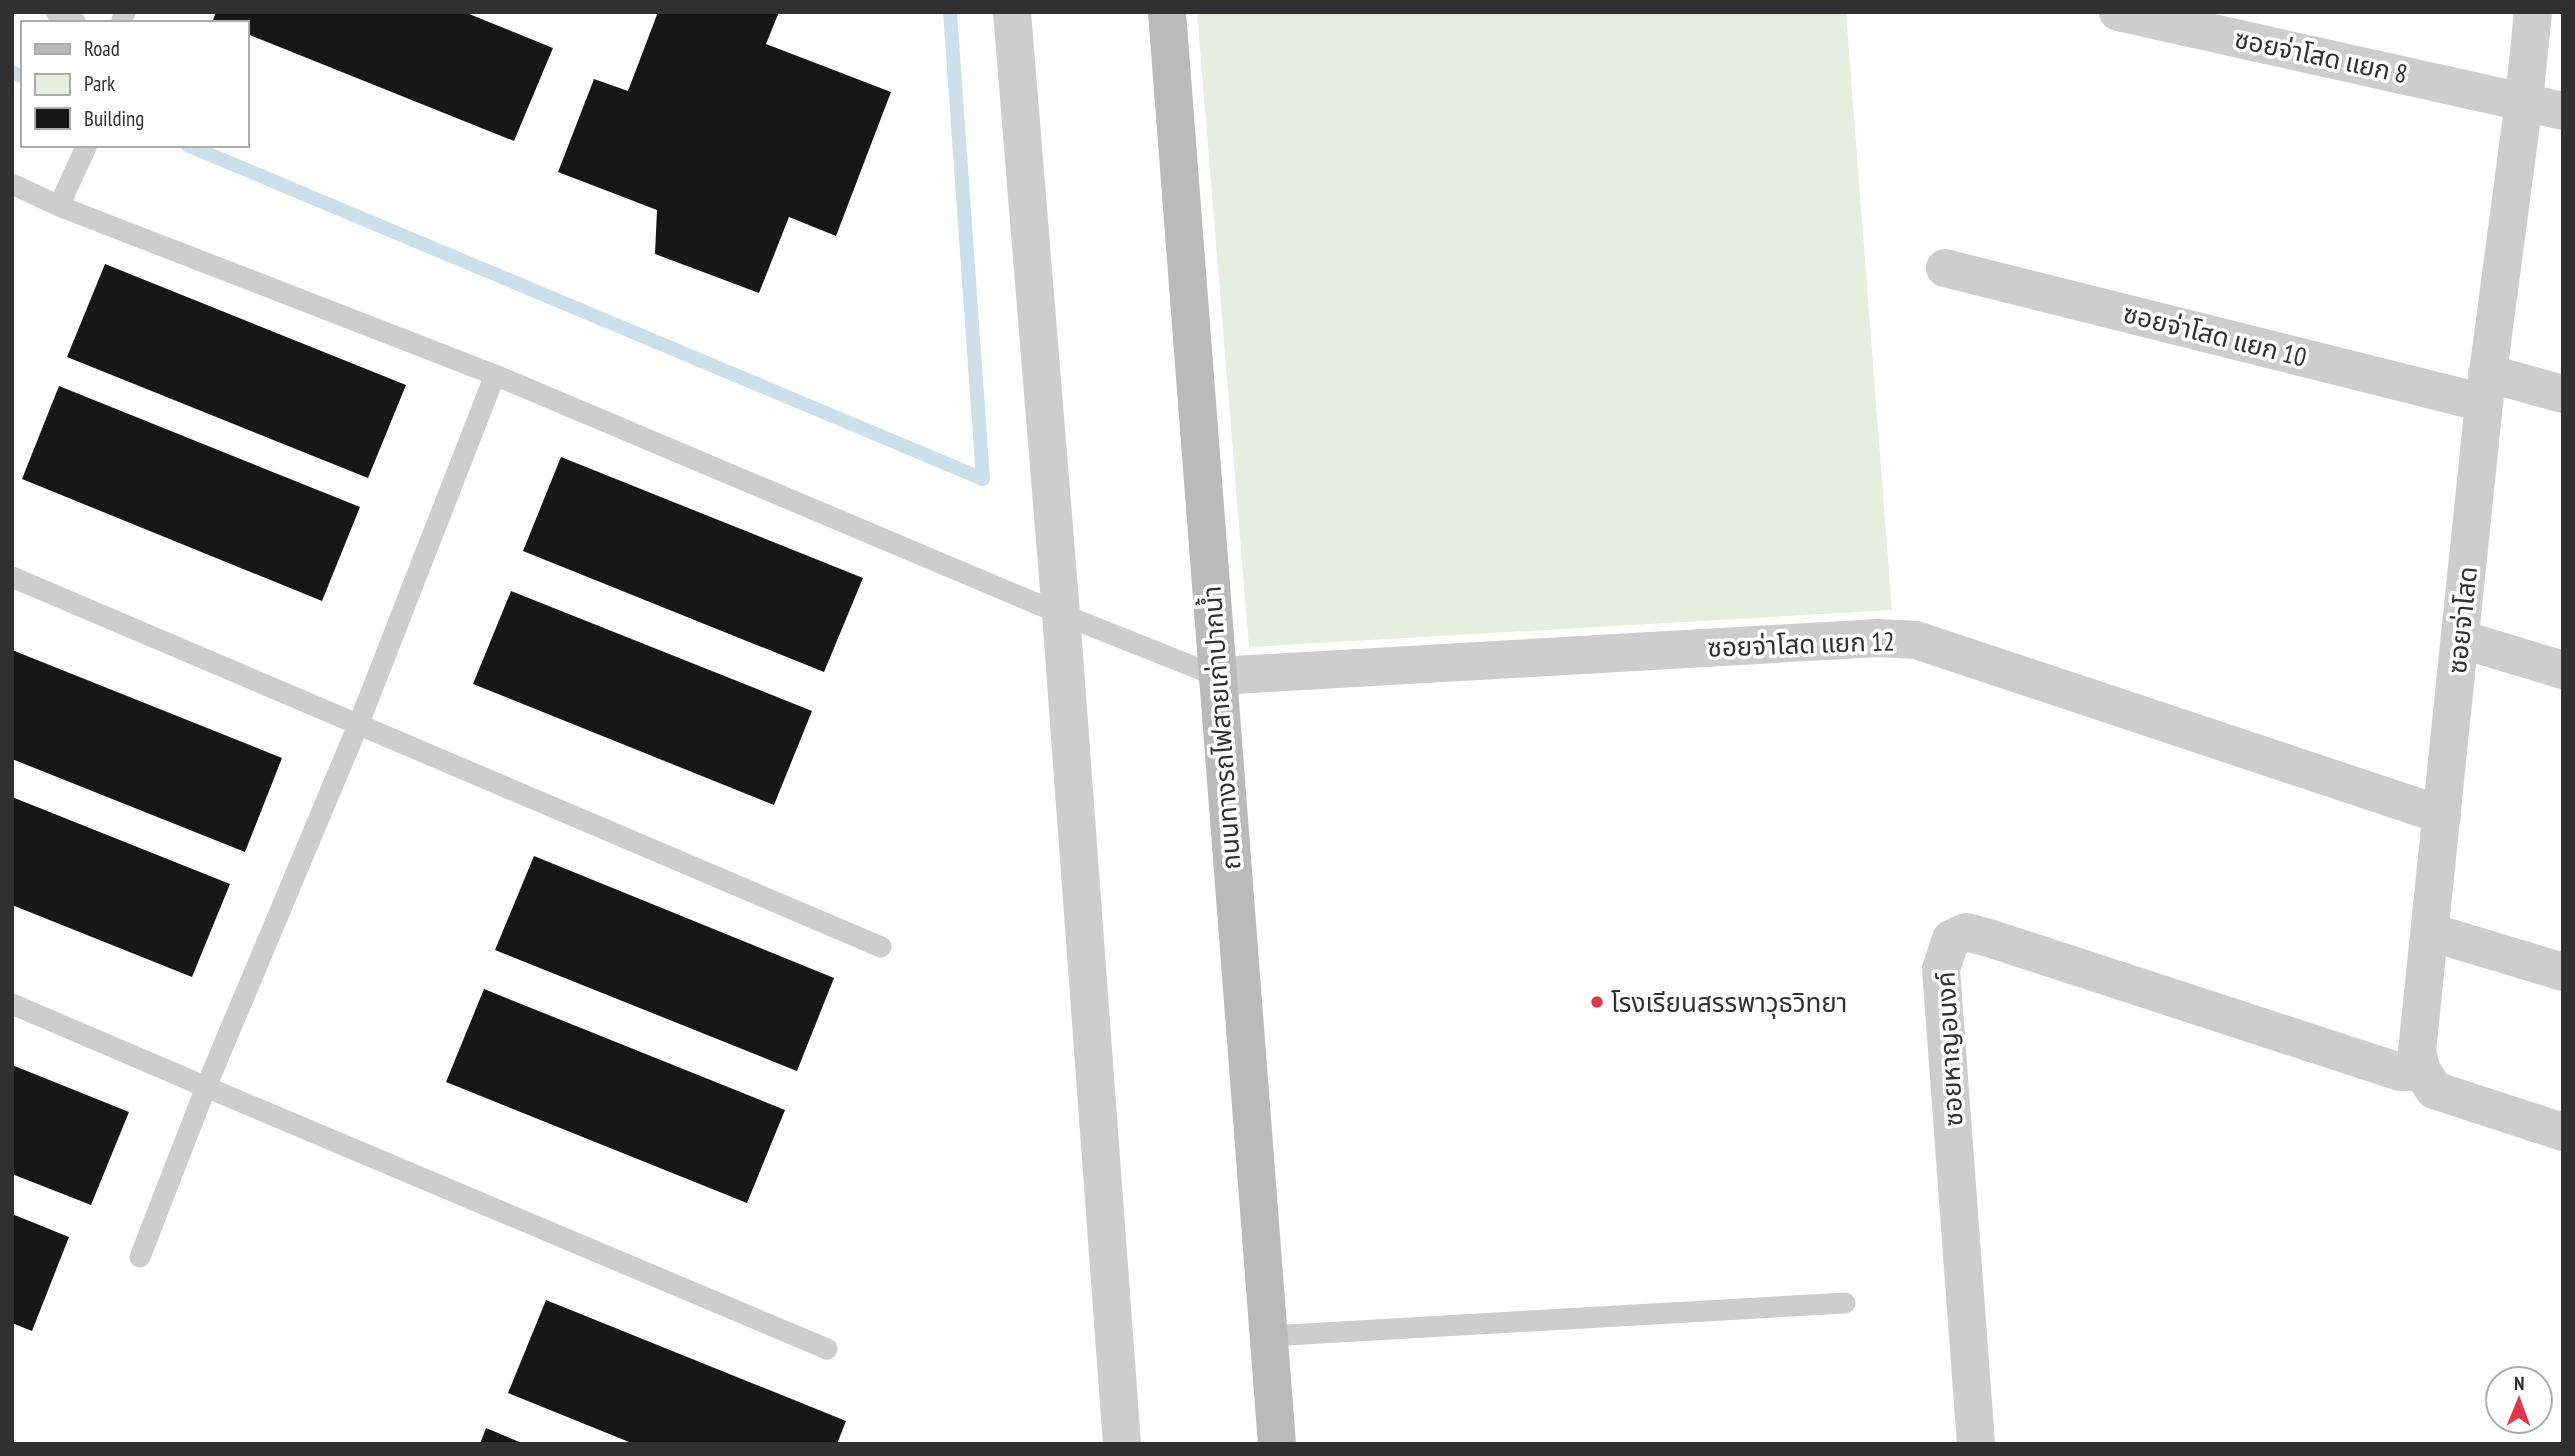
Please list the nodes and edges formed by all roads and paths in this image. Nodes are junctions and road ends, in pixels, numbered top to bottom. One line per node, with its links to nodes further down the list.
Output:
1 (56, 12): 6 (lane)
2 (1012, 12): 17 (street)
3 (1167, 12): 20 (main road, ถนนทางรถไฟสายเก่าปากน้ำ)
4 (2118, 12): 7 (street, ซอยจ่าโสด แยก 8)
5 (2533, 12): 7 (street, ซอยจ่าโสด)
6 (72, 21)
7 (2525, 101): 8 (street, ซอยจ่าโสด แยก 8); 14 (street, ซอยจ่าโสด)
8 (2563, 111)
9 (87, 147): 11 (lane)
10 (12, 184): 11 (lane)
11 (60, 206): 13 (lane)
12 (1945, 268): 14 (street, ซอยจ่าโสด แยก 10)
13 (495, 376): 17 (lane); 21 (lane)
14 (2486, 388): 15 (street, ซอยจ่าโสด แยก 10); 18 (street, ซอยจ่าโสด)
15 (2563, 394)
16 (12, 578): 21 (lane)
17 (1061, 614): 20 (lane); 34 (street)
18 (2460, 639): 19 (street); 22 (street, ซอยจ่าโสด)
19 (2563, 670)
20 (1217, 676): 22 (street, ซอยจ่าโสด แยก 12); 32 (main road, ถนนทางรถไฟสายเก่าปากน้ำ)
21 (359, 723): 24 (lane); 28 (lane)
22 (2442, 815): 23 (street, ซอยจ่าโสด)
23 (2430, 932): 25 (street); 27 (street, ซอยจ่าโสด)
24 (881, 947)
25 (2563, 972)
26 (12, 1004): 28 (lane)
27 (2421, 1071): 29 (street); 36 (street, ซอยหาญอนงค์)
28 (206, 1087): 30 (lane); 33 (lane)
29 (2563, 1132)
30 (140, 1257)
31 (1845, 1303): 32 (lane)
32 (1269, 1336): 35 (main road, ถนนทางรถไฟสายเก่าปากน้ำ)
33 (827, 1349)
34 (1122, 1444)
35 (1277, 1444)
36 (1976, 1444)

